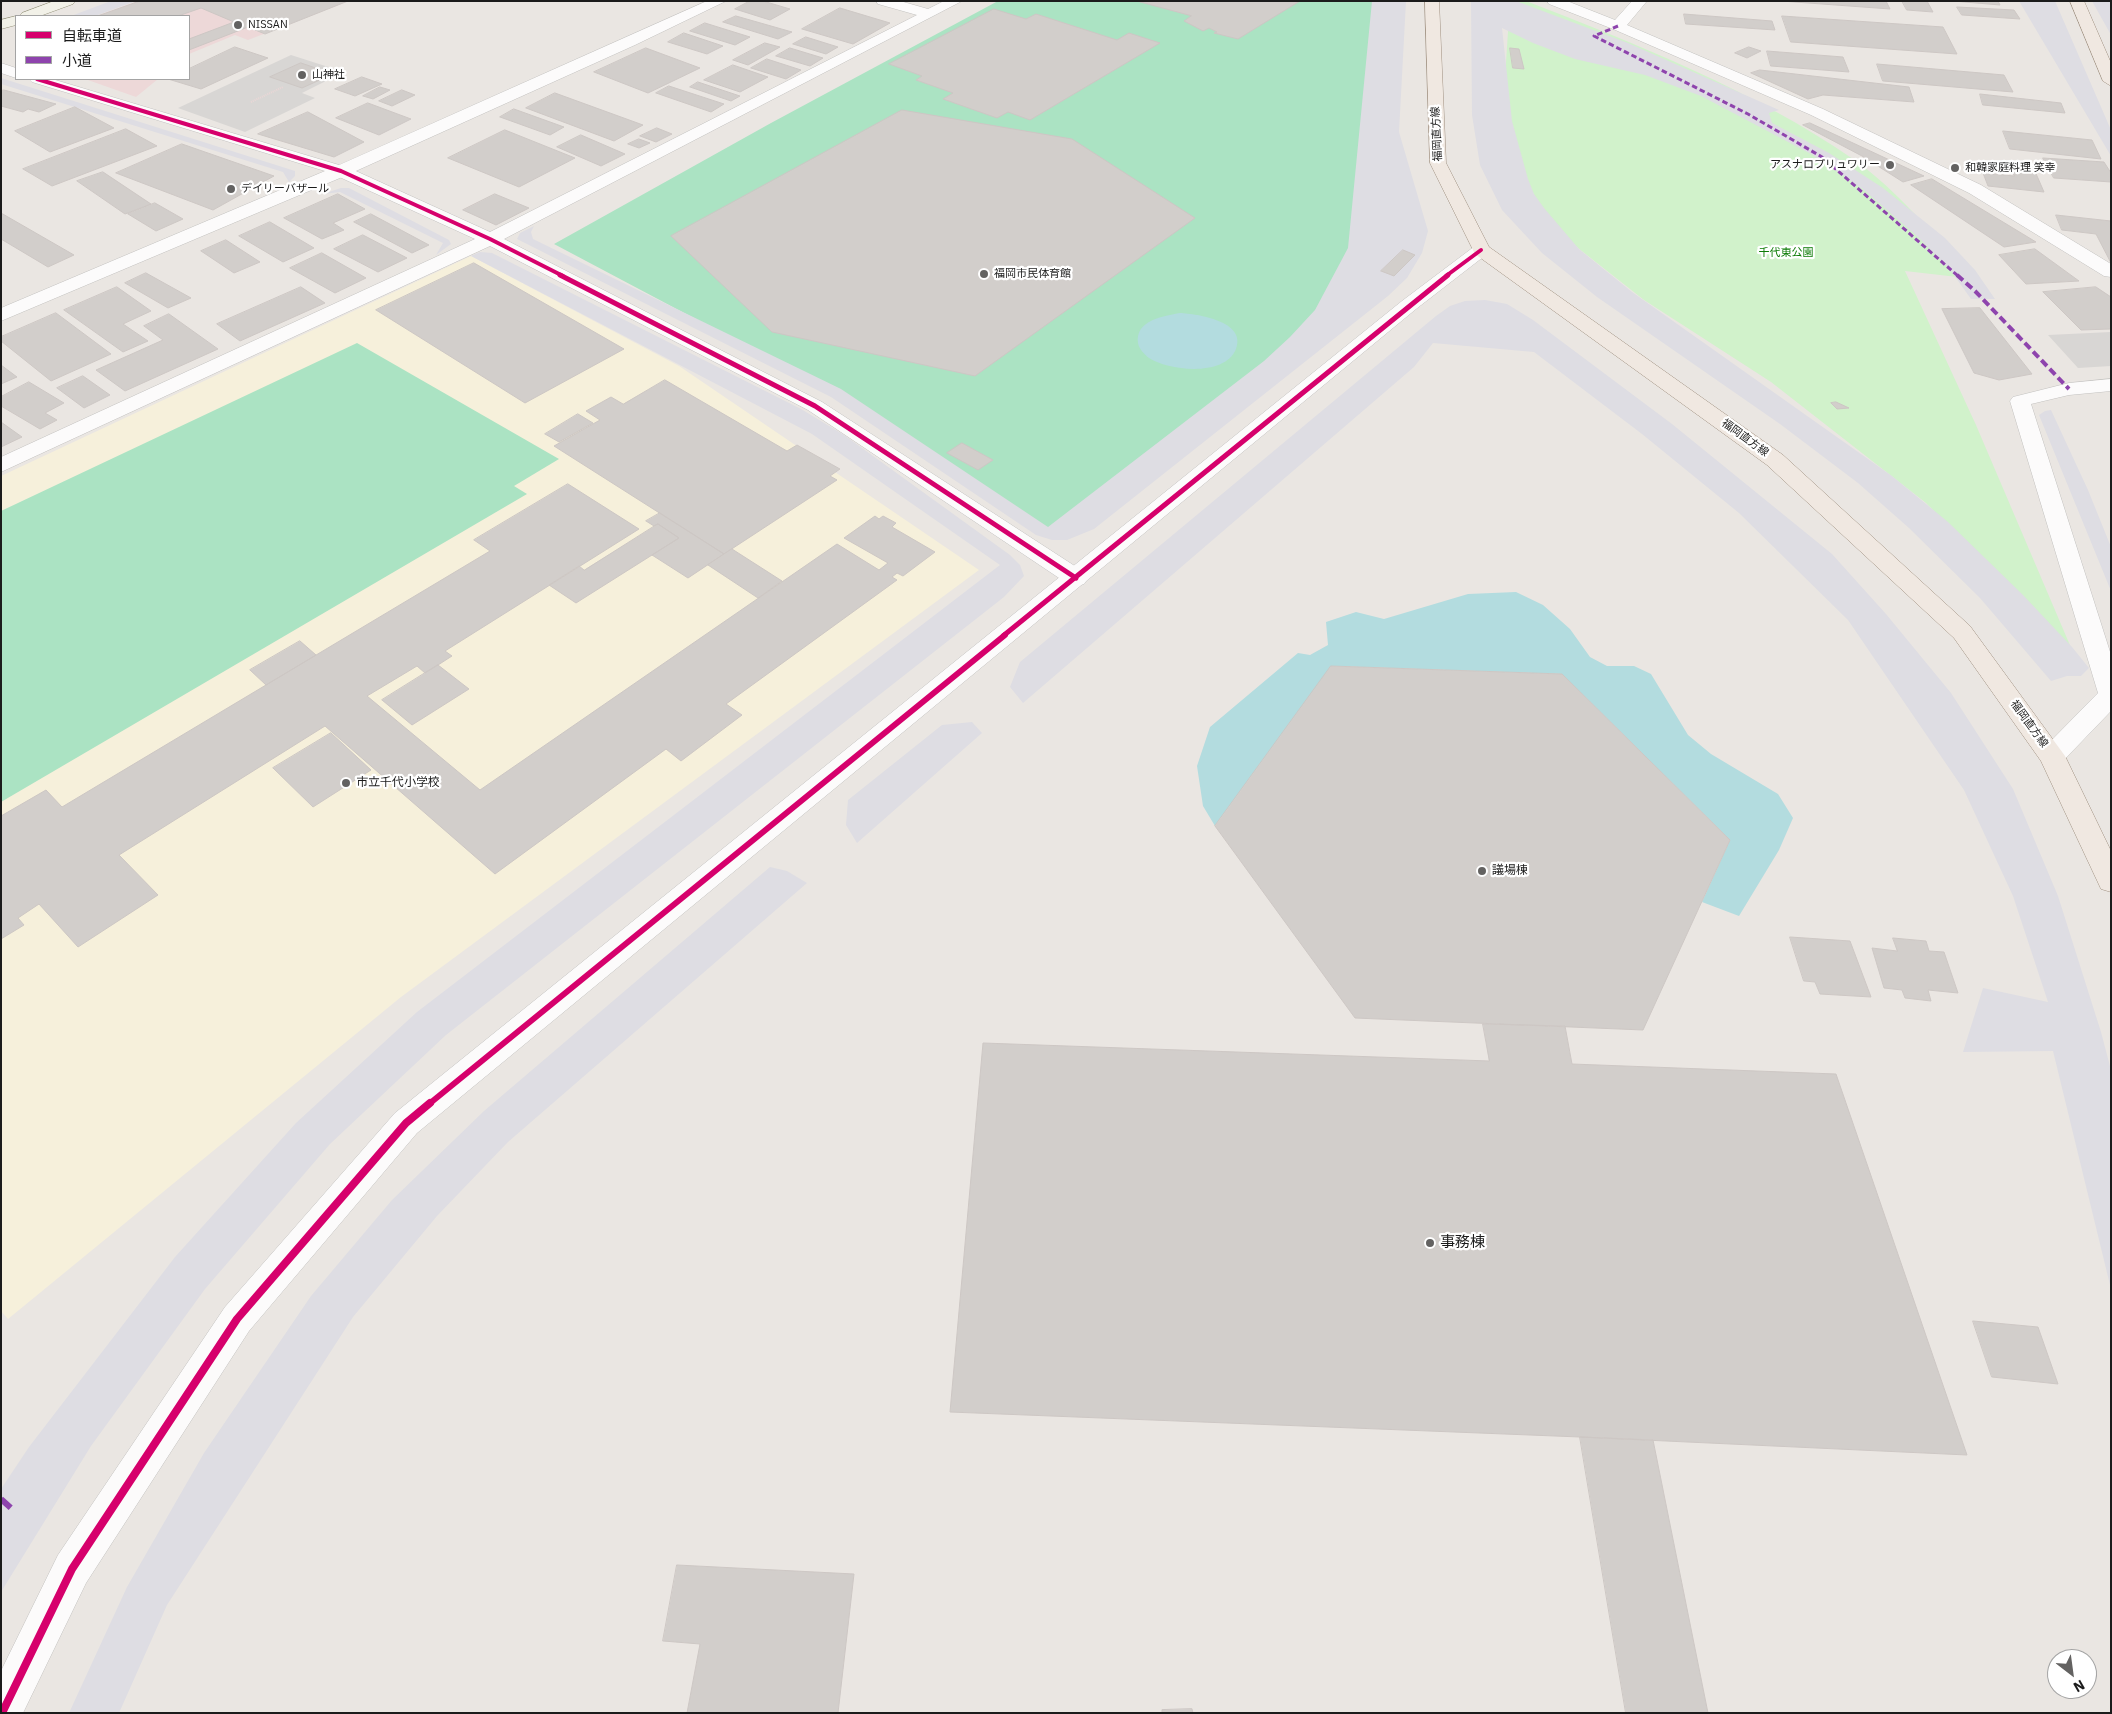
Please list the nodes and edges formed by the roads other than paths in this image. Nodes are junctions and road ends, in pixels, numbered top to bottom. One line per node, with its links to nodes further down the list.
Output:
1 (68, 1): 10 (main road)
2 (718, 1): 18 (street)
3 (883, 1): 9 (street)
4 (956, 1): 9 (street)
5 (1432, 1): 20 (main road, 福岡直方線)
6 (1554, 1): 13 (street)
7 (1640, 1): 13 (street)
8 (2077, 1): 17 (main road)
9 (930, 14): 19 (street)
10 (30, 15)
11 (15, 20): 12 (main road)
12 (1, 25)
13 (1618, 26): 21 (street)
14 (1, 68): 15 (street)
15 (15, 72)
16 (40, 80): 18 (street)
17 (2111, 81)
18 (341, 171): 19 (street); 22 (street)
19 (490, 239): 24 (street); 25 (street)
20 (1481, 250): 25 (street); 26 (main road, 福岡直方線)
21 (2111, 272)
22 (1, 315)
23 (2111, 385): 26 (street)
24 (1, 465)
25 (1076, 578): 28 (street)
26 (2052, 756): 27 (main road, 福岡直方線)
27 (2111, 881)
28 (2, 1713)

